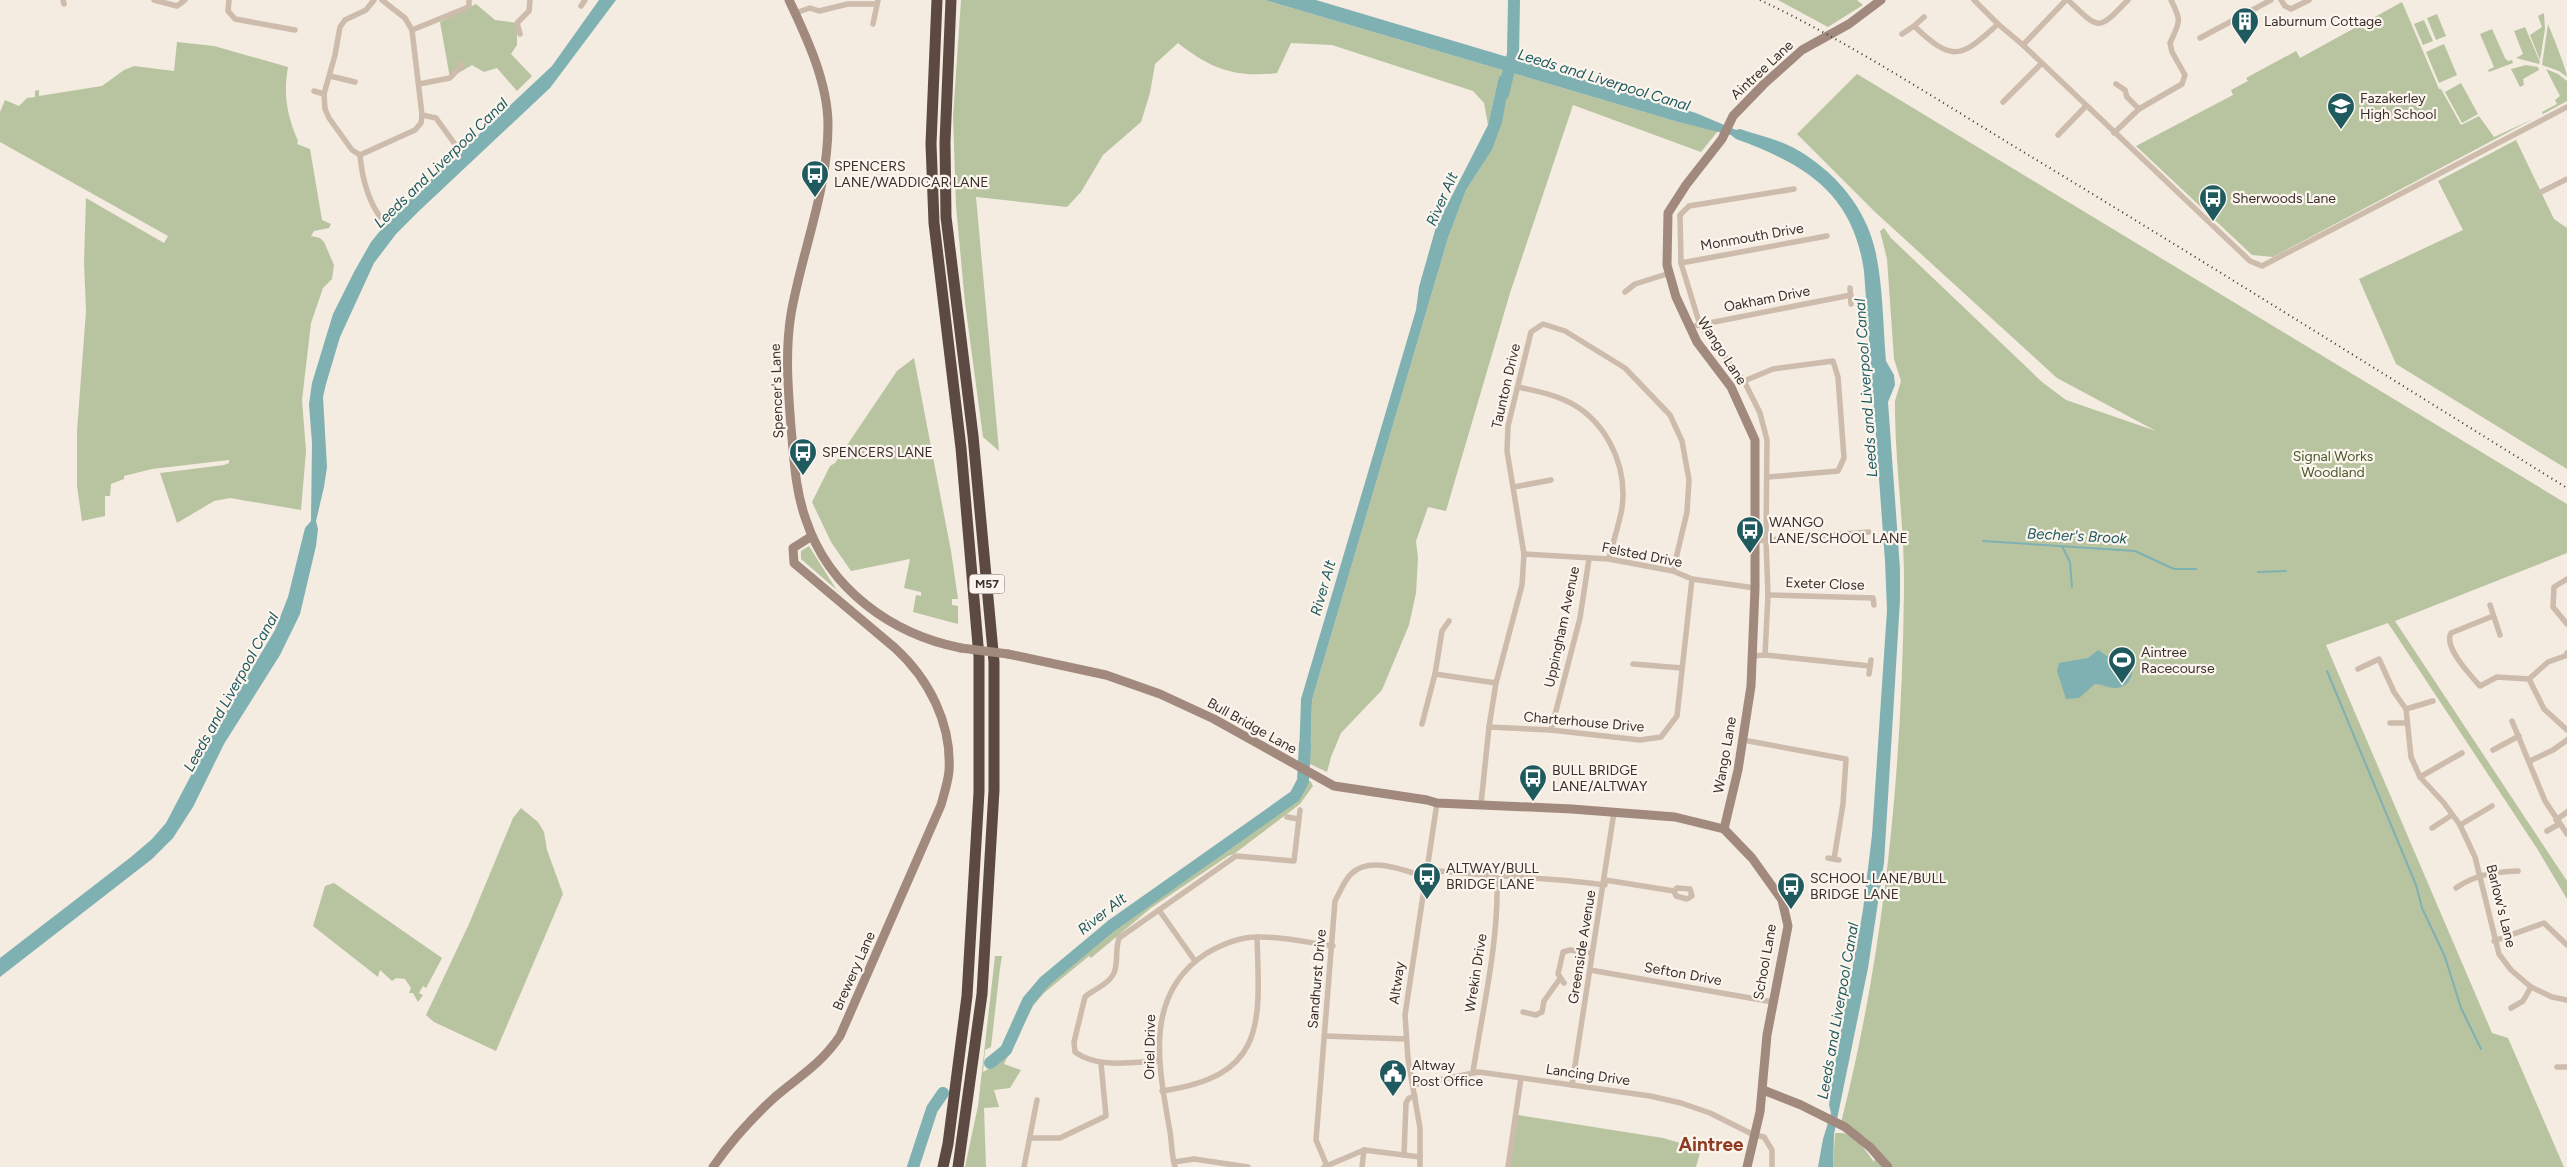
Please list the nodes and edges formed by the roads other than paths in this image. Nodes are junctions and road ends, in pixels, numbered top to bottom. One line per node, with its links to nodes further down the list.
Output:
1 (154, 0): 2 (street)
2 (186, 0)
3 (229, 0): 27 (street)
4 (374, 0): 35 (street)
5 (382, 0): 28 (street)
6 (470, 0): 28 (street)
7 (530, 0): 29 (street)
8 (585, 0): 21 (street)
9 (789, 0): 22 (street, Spencer's Lane)
10 (937, 0): 170 (highway, M57)
11 (951, 0): 171 (highway, M57)
12 (1881, 0): 51 (street, Aintree Lane)
13 (1974, 0): 25 (street)
14 (2067, 0): 15 (street); 32 (street)
15 (2128, 0)
16 (2171, 0): 44 (street)
17 (2271, 0): 31 (street)
18 (2281, 0): 19 (street)
19 (2309, 0)
20 (878, 2): 22 (street); 24 (street)
21 (581, 6)
22 (795, 13): 68 (street, Spencer's Lane)
23 (1924, 17): 26 (street)
24 (873, 24)
25 (1998, 24): 26 (street); 32 (street)
26 (1914, 26): 30 (street)
27 (295, 30)
28 (412, 30): 37 (street)
29 (520, 34)
30 (1902, 34)
31 (2200, 38)
32 (2023, 45): 34 (street)
33 (463, 64): 37 (street)
34 (2041, 64): 41 (street); 42 (street)
35 (330, 76): 36 (street); 40 (street)
36 (355, 82)
37 (419, 84): 45 (street)
38 (2116, 84): 44 (street)
39 (314, 91): 40 (street)
40 (324, 94): 49 (street)
41 (2003, 102)
42 (2086, 106): 46 (street); 47 (street)
43 (2567, 106): 46 (street)
44 (2139, 109): 46 (street)
45 (422, 115): 48 (street); 49 (street)
46 (2114, 133)
47 (2058, 135)
48 (457, 147)
49 (360, 155): 54 (street)
50 (2566, 181): 53 (street)
51 (1686, 185): 57 (street, Wango Lane)
52 (1794, 189): 56 (street, Wango Lane)
53 (2541, 192)
54 (380, 216)
55 (1827, 236): 56 (street, Monmouth Drive)
56 (1681, 263): 60 (street, Wango Lane)
57 (1670, 273): 58 (street); 61 (street, Wango Lane)
58 (1625, 292)
59 (1851, 304): 60 (street, Oakham Drive)
60 (1700, 325): 61 (street, Oakham Drive); 62 (street, Wango Lane)
61 (1689, 327): 69 (street, Wango Lane)
62 (1744, 381): 64 (street, Wango Lane); 64 (street)
63 (1518, 387): 66 (street, Taunton Drive); 73 (street); 74 (street, Taunton Drive)
64 (1768, 478): 70 (street, Wango Lane)
65 (1551, 480): 66 (street)
66 (1514, 487): 71 (street, Taunton Drive)
67 (1870, 532): 70 (street)
68 (812, 536): 111 (street, Bull Bridge Lane, bridge); 169 (street, Brewery Lane)
69 (1754, 541): 70 (street); 77 (street, Wango Lane)
70 (1766, 541): 78 (street, Wango Lane)
71 (1524, 554): 72 (street, Felsted Drive); 94 (street, Taunton Drive)
72 (1589, 559): 73 (street, Felsted Drive); 102 (street, Uppingham Avenue)
73 (1609, 559): 74 (street, Felsted Drive)
74 (1673, 571): 75 (street, Felsted Drive)
75 (1692, 578): 77 (street, Felsted Drive); 89 (street, Charterhouse Drive)
76 (2567, 579): 83 (street)
77 (1755, 588): 87 (street, Wango Lane)
78 (1768, 595): 79 (street, Exeter Close); 86 (street, Wango Lane)
79 (1874, 605)
80 (2490, 605): 81 (street)
81 (2493, 616): 84 (street); 93 (street)
82 (1449, 621): 91 (street)
83 (2567, 624)
84 (2500, 635)
85 (2567, 653): 93 (street)
86 (1765, 655): 87 (street); 92 (street)
87 (1752, 656): 105 (street, Wango Lane)
88 (1633, 664): 89 (street)
89 (1682, 668): 102 (street, Charterhouse Drive)
90 (2358, 669): 96 (street, Barlow's Lane)
91 (1435, 674): 94 (street); 100 (street)
92 (1868, 674)
93 (2529, 679): 103 (street)
94 (1496, 683): 101 (street, Taunton Drive)
95 (2433, 701): 96 (street)
96 (2406, 709): 99 (street, Barlow's Lane)
97 (2512, 720): 104 (street)
98 (2390, 723): 99 (street)
99 (2407, 723): 110 (street, Barlow's Lane)
100 (1422, 724)
101 (1489, 727): 102 (street, Charterhouse Drive); 112 (street, Taunton Drive)
102 (1551, 730)
103 (2567, 730)
104 (2519, 736): 107 (street); 109 (street)
105 (1743, 740): 123 (street, Wango Lane); 126 (street)
106 (2567, 740): 109 (street)
107 (2493, 750)
108 (2462, 753): 110 (street)
109 (2530, 761): 120 (street)
110 (2420, 777): 117 (street, Barlow's Lane)
111 (1437, 803): 112 (street, Bull Bridge Lane); 127 (street, Altway)
112 (1481, 804): 115 (street, Bull Bridge Lane)
113 (2492, 806): 121 (street)
114 (1300, 810): 119 (street)
115 (1614, 812): 123 (street, Bull Bridge Lane); 132 (street, Greenside Avenue)
116 (2567, 812): 120 (street)
117 (2452, 815): 121 (street, Barlow's Lane); 122 (street)
118 (1287, 817): 119 (street)
119 (1299, 819): 135 (street)
120 (2558, 822): 124 (street); 125 (street)
121 (2460, 825): 129 (street, Barlow's Lane)
122 (2432, 828)
123 (1724, 829): 145 (street, School Lane)
124 (2547, 831)
125 (2567, 834)
126 (1834, 859)
127 (1427, 870): 130 (street, Altway); 131 (street)
128 (2518, 872): 129 (street)
129 (2480, 876): 133 (street); 137 (street, Barlow's Lane)
130 (1426, 877): 139 (street, Sandhurst Drive); 149 (street, Altway)
131 (1497, 877): 132 (street); 154 (street, Wrekin Drive)
132 (1605, 883): 134 (street); 140 (street, Greenside Avenue)
133 (2456, 888)
134 (1674, 891)
135 (1159, 910): 141 (street); 151 (street)
136 (1257, 937): 139 (street, Oriel Drive); 141 (street, Oriel Drive); 159 (street)
137 (2494, 941): 138 (street); 143 (street, Barlow's Lane)
138 (2567, 945)
139 (1333, 946): 148 (street, Sandhurst Drive)
140 (1592, 952): 142 (street, Greenside Avenue); 147 (street)
141 (1194, 961): 150 (street, Oriel Drive)
142 (1590, 970): 145 (street, Sefton Drive); 157 (street, Greenside Avenue)
143 (2531, 987): 144 (street, Barlow's Lane); 146 (street)
144 (2567, 1000)
145 (1773, 1002): 158 (street, School Lane)
146 (2511, 1008)
147 (1522, 1012)
148 (1325, 1036): 149 (street); 168 (street, Sandhurst Drive)
149 (1406, 1039): 156 (street, Altway)
150 (1159, 1061): 151 (street); 159 (street, Oriel Drive)
151 (1101, 1063): 163 (street)
152 (2557, 1067): 153 (street)
153 (2567, 1067)
154 (1473, 1072): 155 (street, Lancing Drive); 156 (street, Lancing Drive)
155 (1522, 1078): 157 (street, Lancing Drive); 176 (street)
156 (1413, 1085): 160 (street, Altway)
157 (1572, 1085): 162 (street, Lancing Drive)
158 (1763, 1090): 162 (street); 179 (street)
159 (1162, 1091): 167 (street, Oriel Drive)
160 (1415, 1096): 165 (street); 166 (street, Altway)
161 (1037, 1100): 163 (street)
162 (1754, 1135): 177 (street); 178 (street)
163 (1030, 1138): 172 (street)
164 (1364, 1150): 165 (street); 168 (street); 174 (street)
165 (1404, 1155): 166 (street)
166 (1420, 1157): 175 (street, Altway)
167 (1174, 1165): 173 (street)
168 (1325, 1166)
169 (714, 1167)
170 (943, 1167)
171 (958, 1167)
172 (1024, 1167)
173 (1248, 1167)
174 (1362, 1167)
175 (1420, 1167)
176 (1508, 1167)
177 (1747, 1167)
178 (1772, 1167)
179 (1888, 1167)

